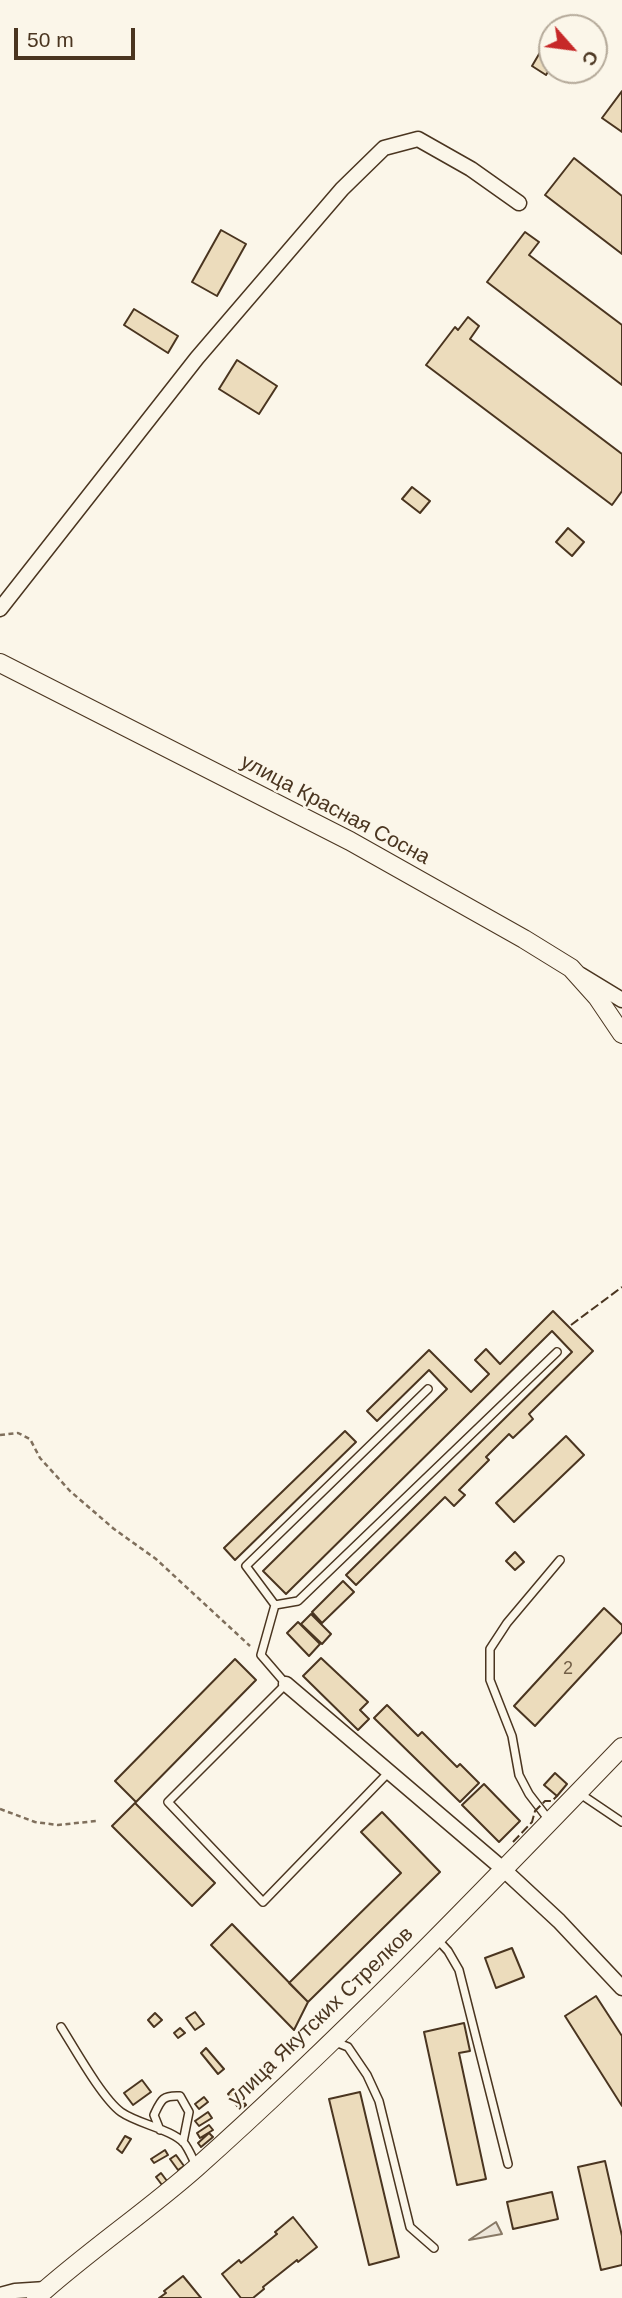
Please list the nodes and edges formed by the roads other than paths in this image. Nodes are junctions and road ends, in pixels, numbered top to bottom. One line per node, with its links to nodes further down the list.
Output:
1 (519, 203): 2 (street)
2 (0, 609)
3 (0, 663): 4 (street, улица Красная Сосна)
4 (571, 968): 5 (street); 6 (street, улица Красная Сосна)
5 (622, 1000)
6 (622, 1034)
7 (557, 1352): 10 (lane)
8 (428, 1389): 10 (lane)
9 (560, 1560): 15 (lane)
10 (275, 1605): 11 (lane)
11 (286, 1684): 13 (street); 13 (lane)
12 (622, 1747): 14 (street)
13 (388, 1773): 17 (street)
14 (579, 1792): 15 (street); 16 (lane)
15 (549, 1821): 17 (street)
16 (622, 1822)
17 (503, 1869): 18 (street, улица Якутских Стрелков); 19 (street)
18 (436, 1938): 21 (street, улица Якутских Стрелков); 24 (lane)
19 (622, 1988)
20 (61, 2027): 22 (lane)
21 (332, 2040): 25 (street, улица Якутских Стрелков); 26 (lane)
22 (160, 2130): 23 (lane); 23 (lane)
23 (183, 2142): 25 (lane)
24 (508, 2164)
25 (197, 2167): 27 (street, улица Якутских Стрелков)
26 (434, 2248)
27 (41, 2294): 28 (street)
28 (0, 2295)

